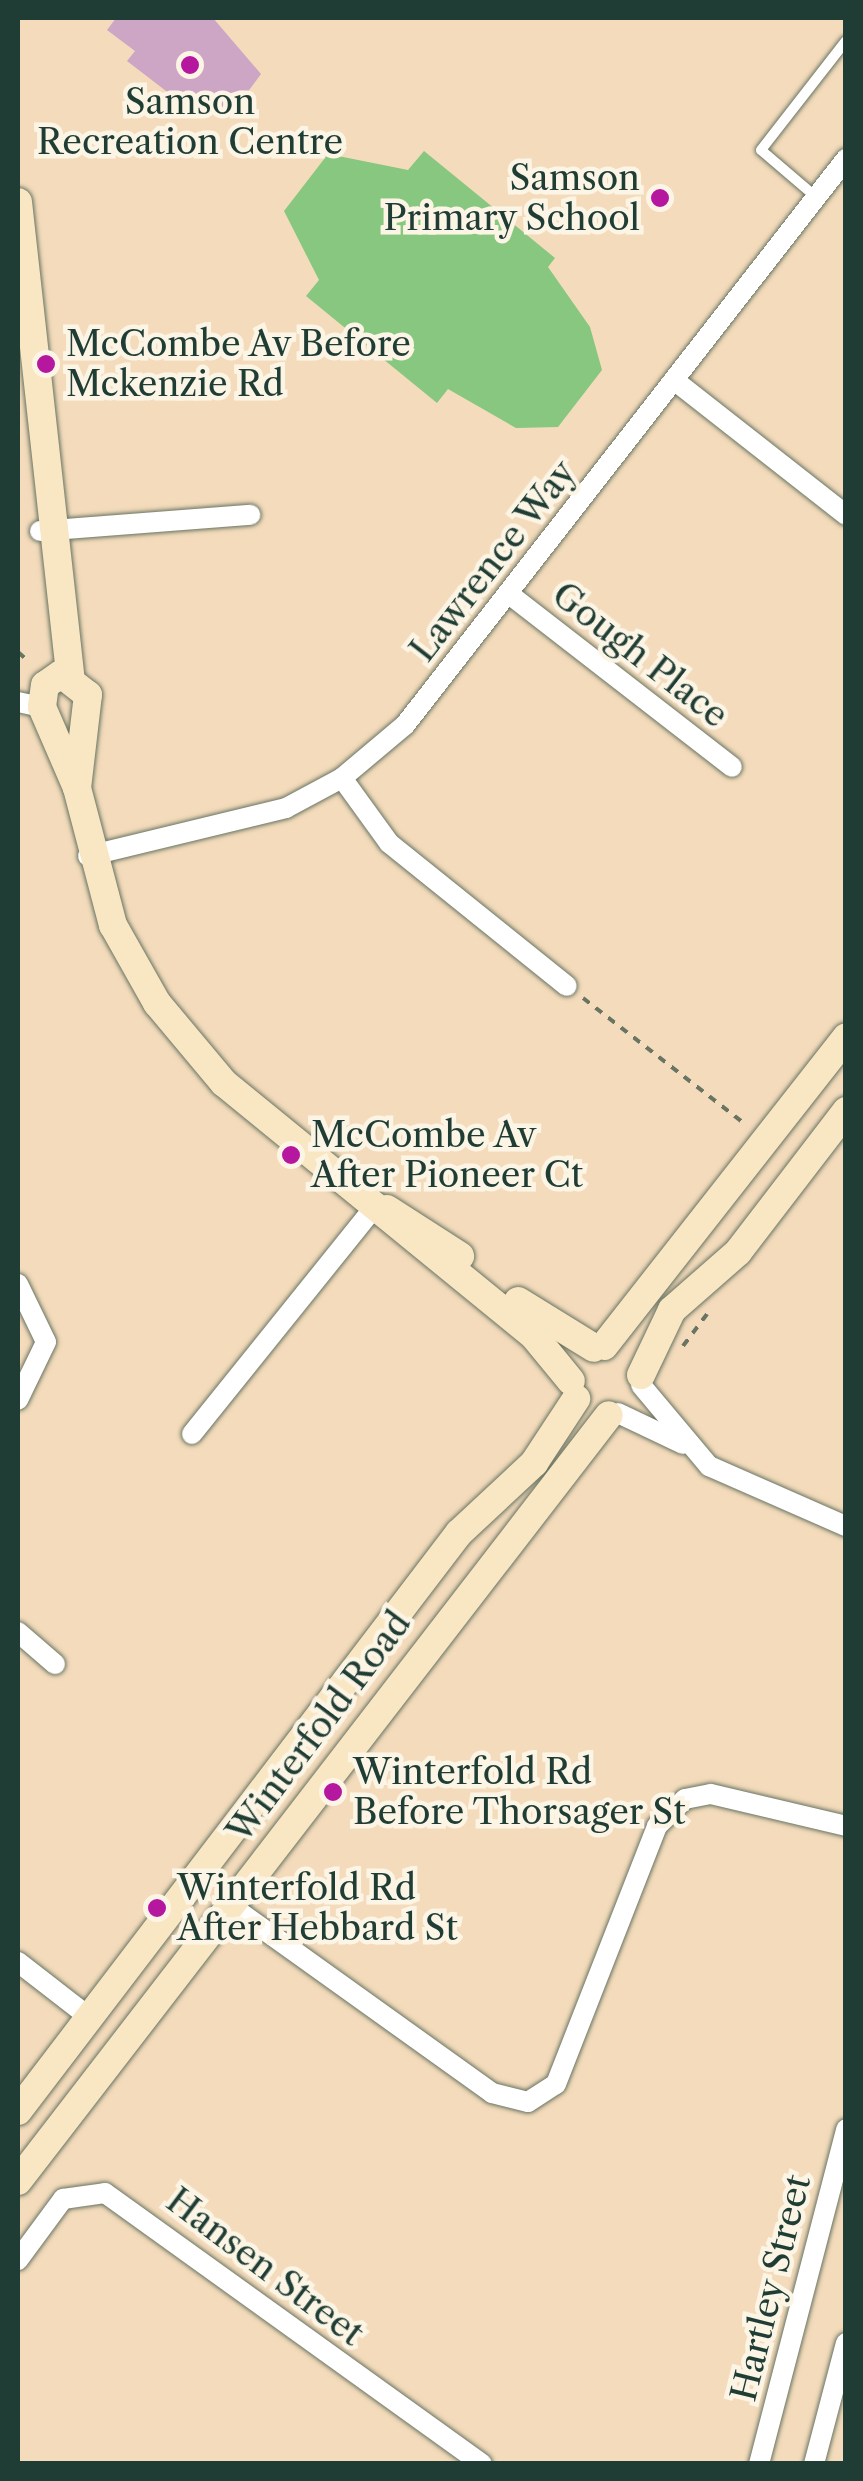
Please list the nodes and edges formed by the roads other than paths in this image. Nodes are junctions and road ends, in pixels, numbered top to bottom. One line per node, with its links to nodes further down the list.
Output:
1 (846, 41): 3 (lane)
2 (846, 159): 3 (street, Lawrence Way)
3 (816, 197): 6 (street, Lawrence Way)
4 (18, 202): 9 (main road)
5 (18, 348): 9 (main road)
6 (674, 380): 8 (street); 10 (street, Lawrence Way)
7 (250, 515): 9 (street)
8 (846, 515)
9 (49, 531): 11 (main road)
10 (509, 594): 12 (street, Gough Place); 13 (street, Lawrence Way)
11 (44, 694): 14 (main road)
12 (732, 767)
13 (342, 778): 14 (street, Lawrence Way); 15 (street)
14 (88, 856): 18 (main road)
15 (566, 986)
16 (846, 1037): 20 (main road)
17 (846, 1111): 21 (main road)
18 (377, 1204): 20 (main road); 22 (main road); 25 (street)
19 (18, 1284): 23 (street)
20 (599, 1347): 21 (main road); 22 (main road, Winterfold Road)
21 (641, 1380): 24 (main road, Winterfold Road); 26 (street)
22 (574, 1390): 24 (main road); 33 (main road, Winterfold Road)
23 (18, 1400)
24 (613, 1414): 26 (street); 31 (main road, Winterfold Road)
25 (192, 1434)
26 (683, 1444): 27 (street)
27 (846, 1526)
28 (18, 1632): 29 (street)
29 (55, 1664)
30 (846, 1826): 31 (street)
31 (231, 1906): 36 (main road, Winterfold Road)
32 (18, 1962): 33 (street)
33 (89, 2017): 34 (main road, Winterfold Road)
34 (18, 2111)
35 (846, 2129): 40 (street, Hartley Street)
36 (18, 2181)
37 (18, 2260): 39 (street, Hansen Street)
38 (846, 2343): 41 (street)
39 (482, 2464)
40 (759, 2464)
41 (814, 2464)

